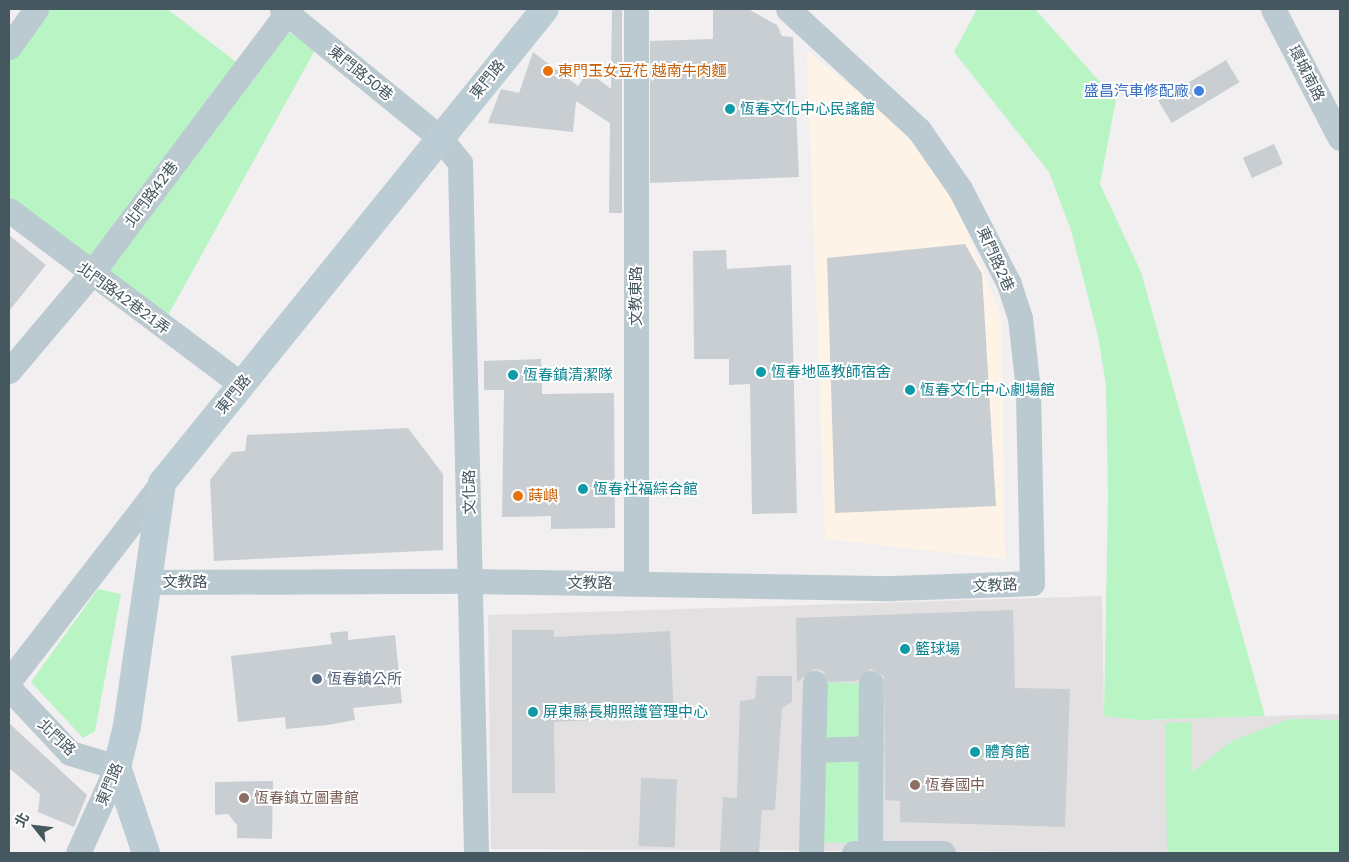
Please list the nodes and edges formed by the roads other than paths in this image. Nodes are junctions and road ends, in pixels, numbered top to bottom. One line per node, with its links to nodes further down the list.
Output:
1 (36, 9): 7 (street)
2 (545, 9): 8 (main road, 東門路)
3 (636, 9): 17 (street, 文教東路)
4 (788, 9): 18 (street, 東門路2巷)
5 (1273, 9): 9 (street, 環城南路)
6 (286, 10): 8 (street, 東門路50巷); 11 (street, 北門路42巷)
7 (9, 47)
8 (440, 138): 13 (main road, 東門路); 15 (street, 文化路)
9 (1340, 138)
10 (9, 210): 11 (street, 北門路42巷21弄)
11 (91, 274): 12 (street, 北門路42巷); 13 (street, 北門路42巷21弄)
12 (9, 371)
13 (241, 384): 14 (main road, 東門路)
14 (162, 483): 16 (main road, 東門路); 19 (street)
15 (472, 581): 16 (street, 文教路); 17 (street, 文教路); 28 (street, 文化路)
16 (148, 582): 25 (main road, 東門路)
17 (636, 583): 18 (street, 文教路)
18 (1032, 583)
19 (9, 681)
20 (815, 683): 24 (street)
21 (871, 683): 23 (street)
22 (9, 688): 25 (street, 北門路)
23 (871, 748): 24 (street); 31 (street)
24 (813, 750): 29 (street)
25 (117, 767): 26 (street, 東門路); 27 (main road)
26 (78, 853)
27 (146, 853)
28 (476, 853)
29 (811, 853)
30 (854, 853): 31 (street)
31 (870, 853): 32 (street)
32 (943, 853)

